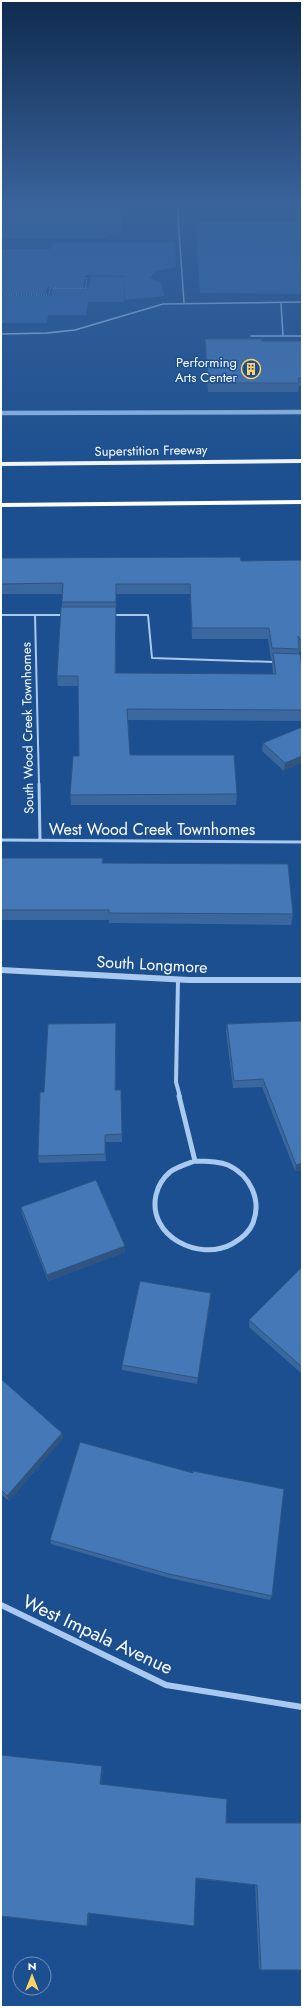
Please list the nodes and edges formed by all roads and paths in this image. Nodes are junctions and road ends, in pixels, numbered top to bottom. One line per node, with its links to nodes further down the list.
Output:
1 (184, 297): 4 (lane)
2 (281, 302): 3 (lane); 4 (lane); 7 (lane)
3 (302, 302)
4 (184, 303): 5 (lane)
5 (1, 334)
6 (252, 336): 7 (lane)
7 (283, 336): 8 (lane)
8 (302, 336)
9 (302, 461): 10 (highway, Superstition Freeway)
10 (3, 463)
11 (302, 502): 12 (highway)
12 (3, 505)
13 (1, 615): 14 (lane)
14 (35, 615): 15 (lane); 19 (lane, South Wood Creek Townhomes)
15 (65, 615)
16 (110, 615): 17 (lane)
17 (282, 662)
18 (1, 840): 19 (lane, West Wood Creek Townhomes)
19 (40, 840): 20 (lane, West Wood Creek Townhomes)
20 (302, 842)
21 (1, 970): 22 (street, South Longmore)
22 (178, 980): 23 (street, South Longmore); 24 (street)
23 (302, 980)
24 (195, 1161): 24 (street)
25 (1, 1605): 26 (street, West Impala Avenue)
26 (302, 1707)

